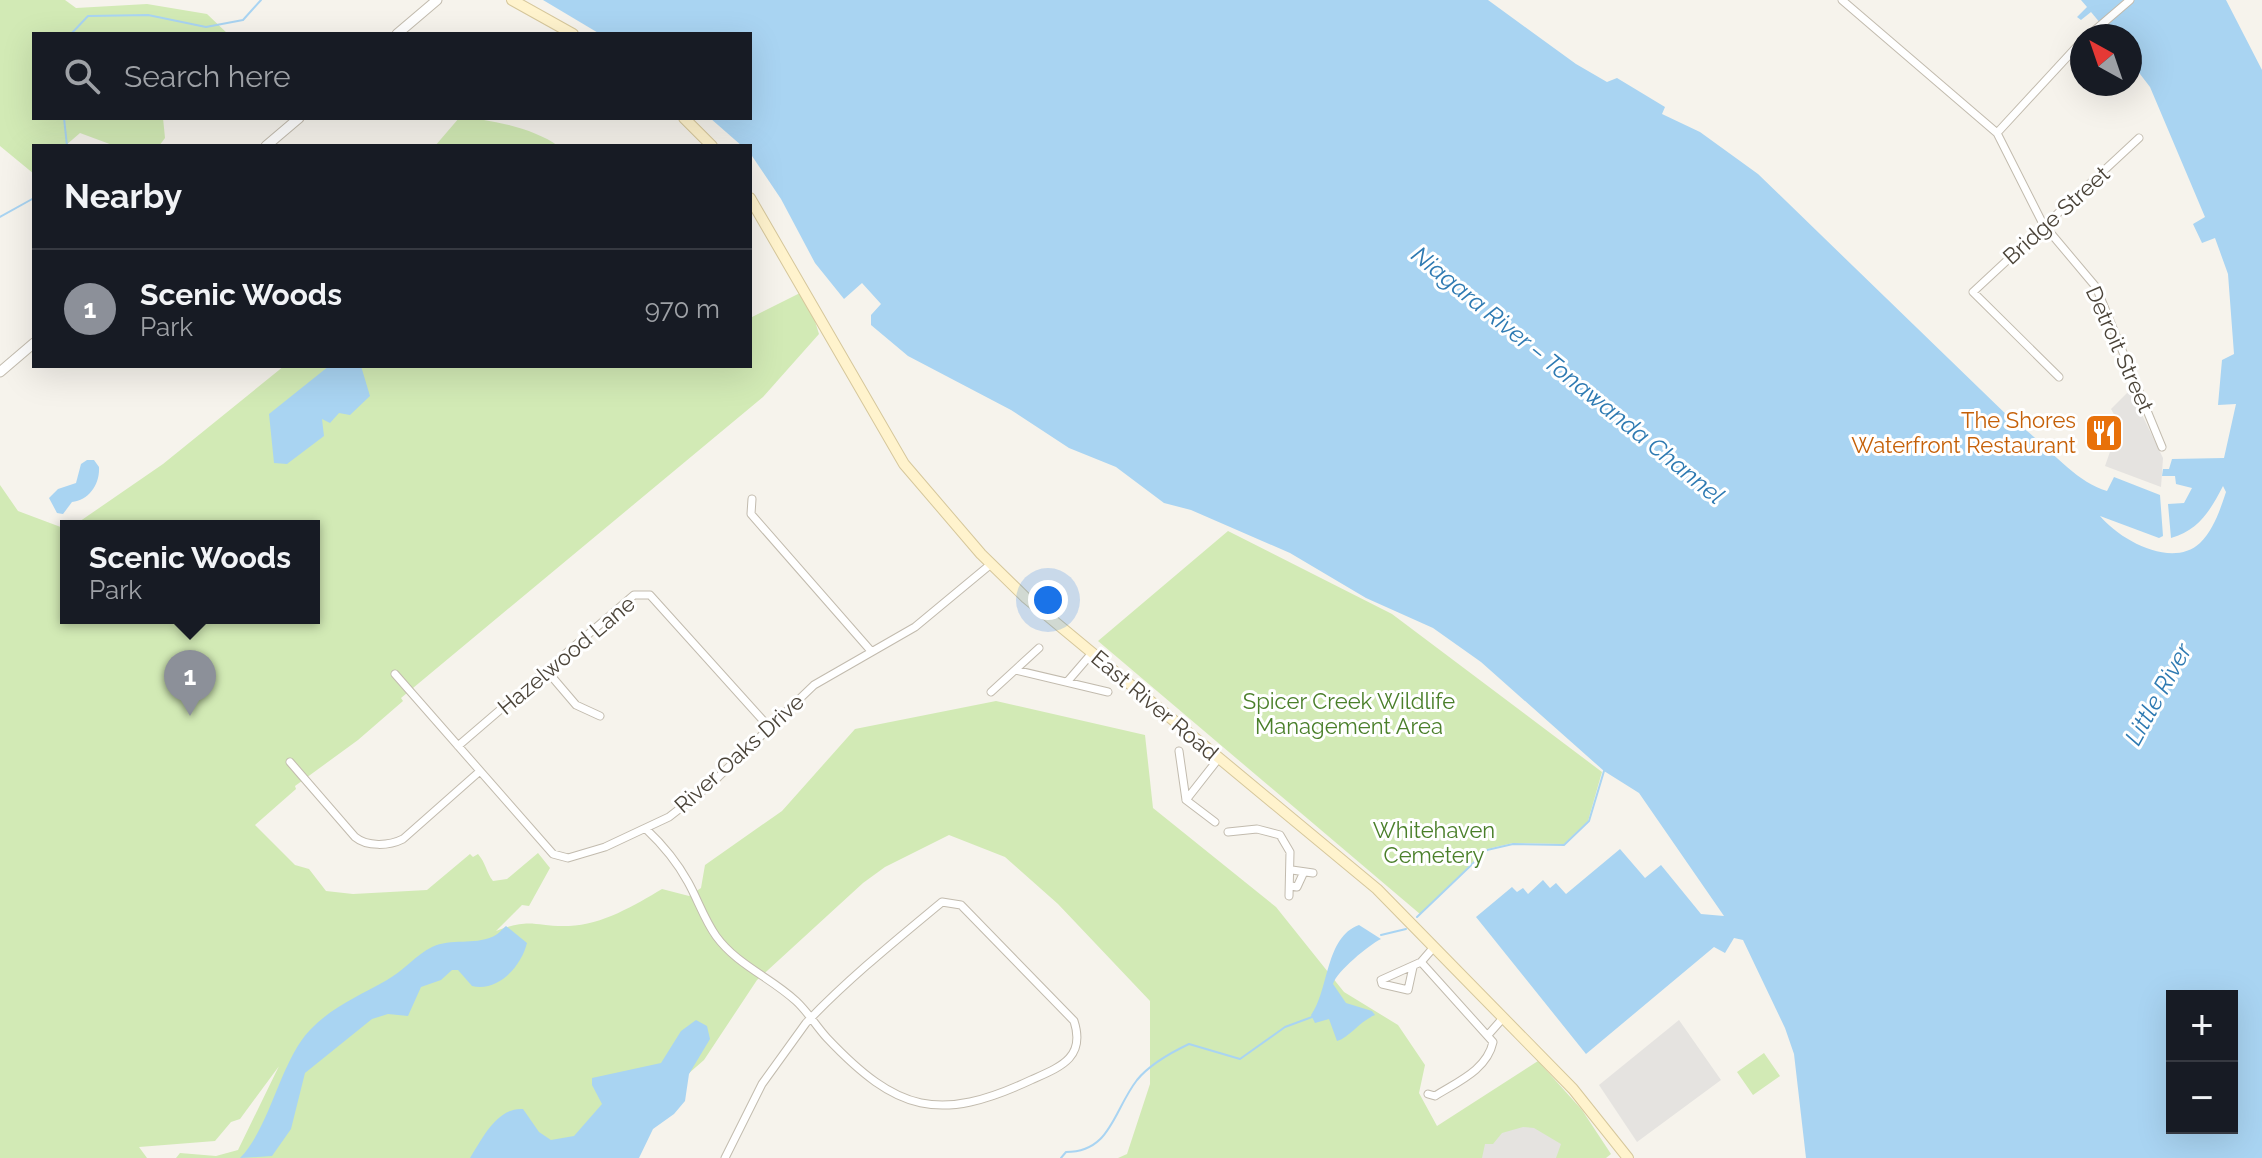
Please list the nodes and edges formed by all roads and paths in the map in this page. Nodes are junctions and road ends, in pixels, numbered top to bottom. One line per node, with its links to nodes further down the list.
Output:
1 (437, 0): 6 (street)
2 (512, 0): 7 (main road)
3 (1842, 0): 11 (street)
4 (2130, 0): 5 (street)
5 (2102, 24)
6 (399, 32)
7 (569, 32)
8 (2070, 54): 11 (street)
9 (297, 120): 13 (street)
10 (686, 120): 14 (main road)
11 (1997, 133): 16 (street, Detroit Street)
12 (2139, 138): 16 (street, Bridge Street)
13 (268, 144)
14 (710, 144)
15 (752, 201): 22 (main road, East River Road)
16 (2043, 224): 19 (street, Bridge Street); 20 (street, Detroit Street)
17 (32, 345): 18 (street)
18 (0, 372)
19 (2059, 377)
20 (2162, 447)
21 (752, 499): 24 (street)
22 (991, 564): 24 (street, River Oaks Drive); 25 (main road, East River Road)
23 (1039, 648): 26 (street)
24 (871, 651): 33 (street, River Oaks Drive)
25 (1092, 653): 29 (street); 36 (main road, East River Road)
26 (1015, 670): 29 (street); 30 (street)
27 (547, 671): 32 (street); 33 (street, Hazelwood Lane); 34 (street, Hazelwood Lane)
28 (395, 674): 34 (street, River Oaks Drive)
29 (1067, 682): 31 (street)
30 (991, 692)
31 (1108, 692)
32 (600, 716)
33 (769, 727): 42 (street, River Oaks Drive)
34 (458, 746): 38 (street, River Oaks Drive)
35 (1179, 751): 39 (street)
36 (1219, 758): 39 (street); 40 (main road, East River Road)
37 (290, 762): 38 (street)
38 (480, 771): 42 (street, River Oaks Drive)
39 (1186, 800): 41 (street)
40 (1293, 818): 44 (street); 50 (main road, East River Road)
41 (1215, 822)
42 (646, 829): 52 (street)
43 (1228, 832): 44 (street)
44 (1280, 835): 45 (street)
45 (1292, 870): 47 (street); 48 (street)
46 (1313, 873): 47 (street)
47 (1303, 874): 48 (street)
48 (1291, 886): 49 (street)
49 (1289, 896)
50 (1434, 947): 51 (street); 53 (main road, East River Road)
51 (1417, 964): 51 (street); 54 (street)
52 (811, 1018): 52 (street); 56 (street)
53 (1503, 1018): 54 (street); 57 (main road, East River Road)
54 (1488, 1035): 55 (street)
55 (1428, 1094)
56 (725, 1158)
57 (1628, 1158)

